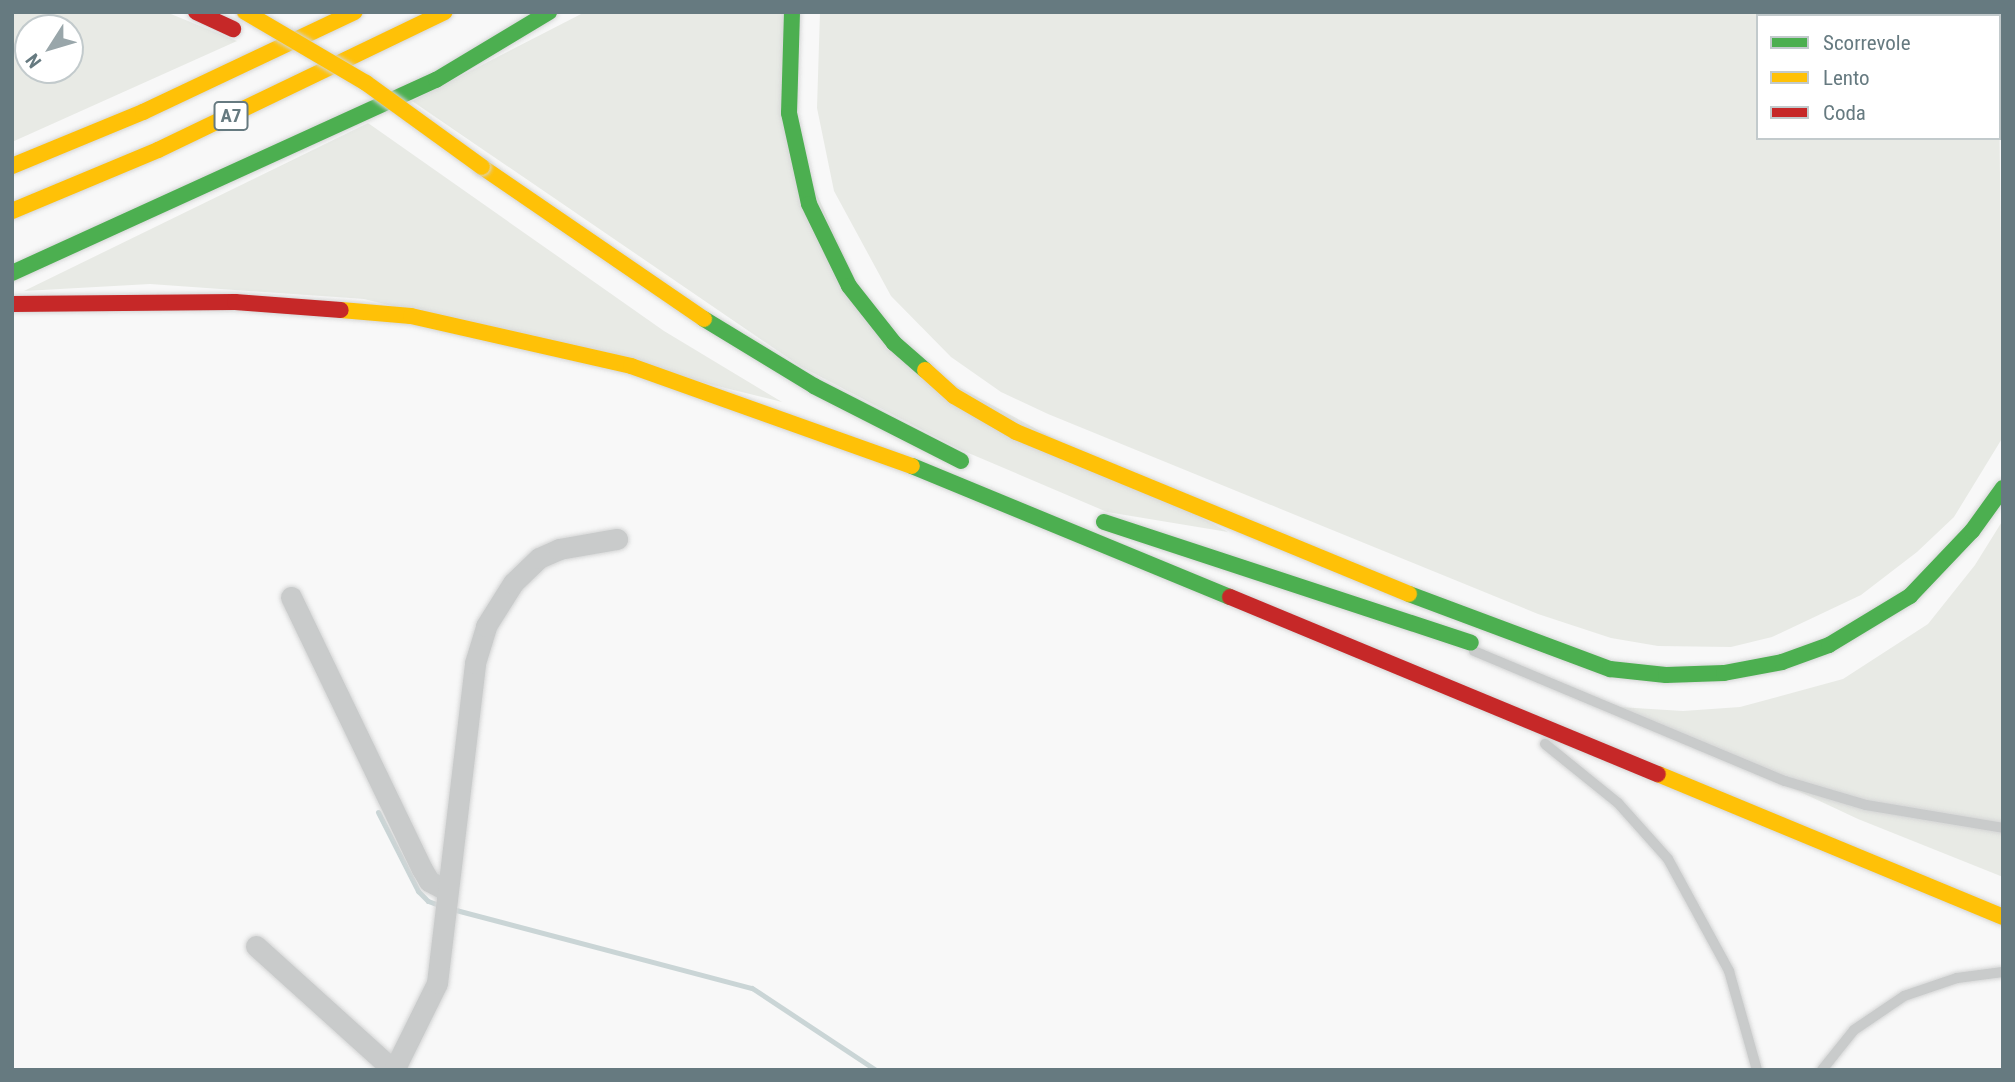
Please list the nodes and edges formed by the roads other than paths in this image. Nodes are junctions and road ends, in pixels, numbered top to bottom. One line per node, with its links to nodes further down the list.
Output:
1 (196, 12): 7 (highway)
2 (245, 12): 15 (highway, bridge)
3 (355, 12): 10 (highway, A7)
4 (445, 12): 11 (highway, A7)
5 (549, 12): 12 (highway)
6 (792, 12): 17 (highway)
7 (332, 86)
8 (354, 101): 9 (highway)
9 (387, 123)
10 (12, 166)
11 (12, 211)
12 (12, 273)
13 (12, 304): 16 (highway)
14 (841, 422): 16 (highway)
15 (978, 469)
16 (929, 472): 24 (highway)
17 (2003, 490): 19 (highway)
18 (617, 538): 26 (street)
19 (1939, 592)
20 (290, 597): 26 (street)
21 (1405, 621): 22 (highway); 23 (highway); 25 (lane)
22 (1399, 648)
23 (1606, 687)
24 (1502, 710): 27 (highway); 31 (lane)
25 (2003, 828)
26 (446, 890): 30 (street)
27 (2003, 917)
28 (256, 946): 30 (street)
29 (2003, 972): 32 (lane)
30 (393, 1070)
31 (1757, 1070)
32 (1822, 1070)

